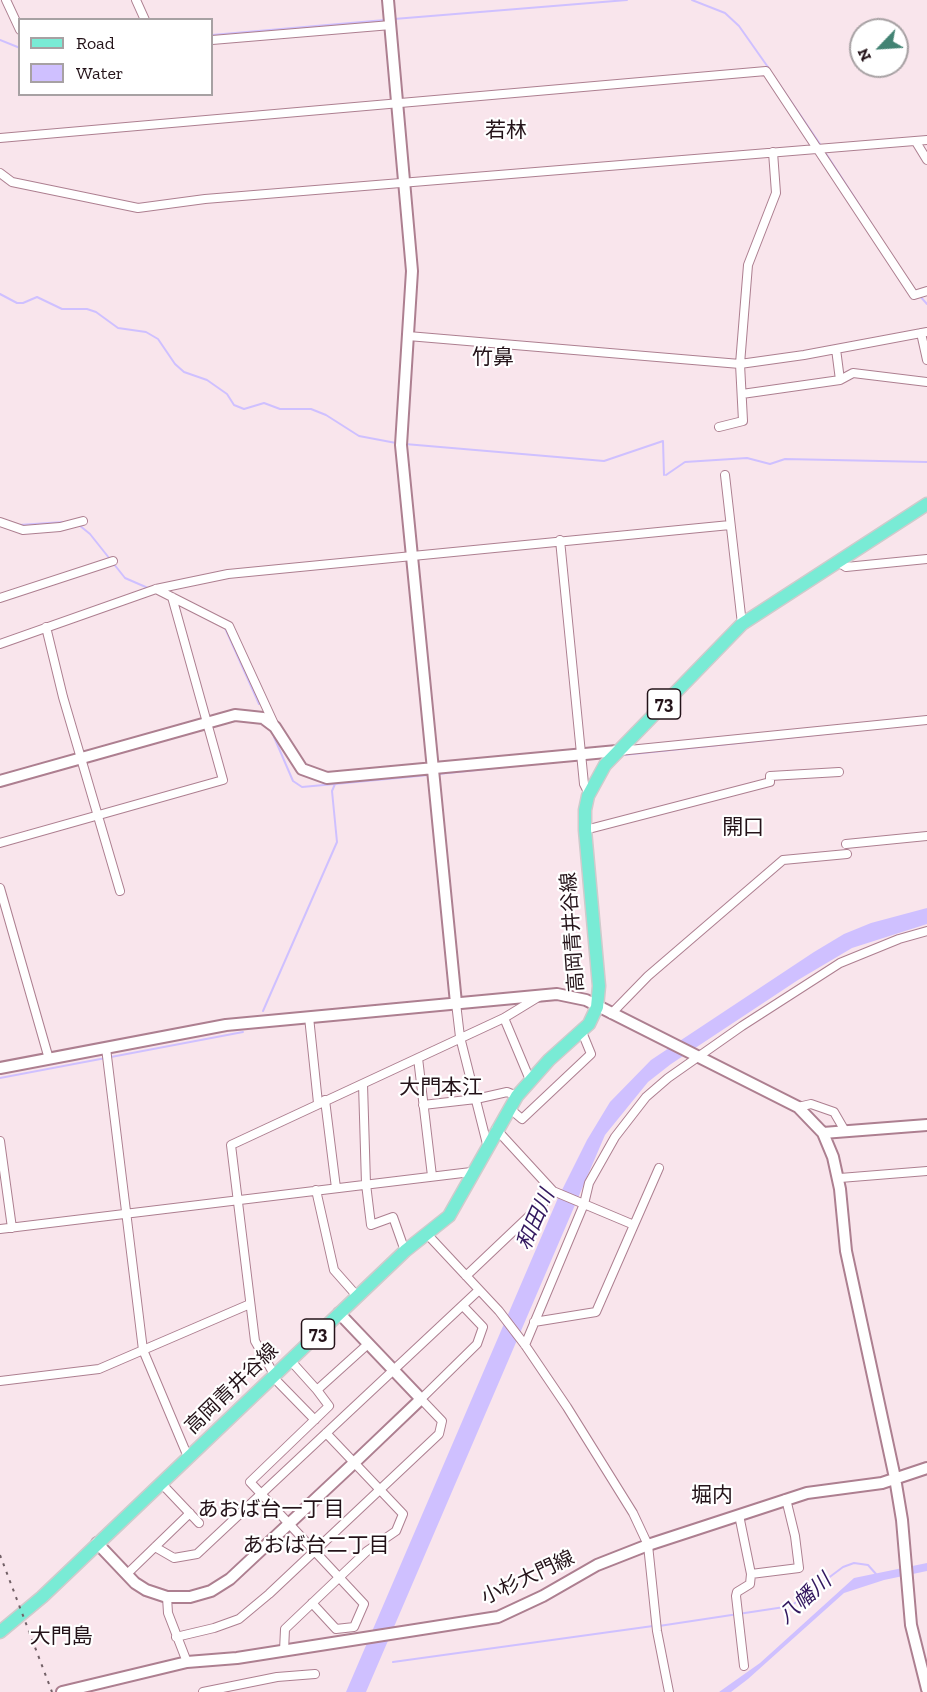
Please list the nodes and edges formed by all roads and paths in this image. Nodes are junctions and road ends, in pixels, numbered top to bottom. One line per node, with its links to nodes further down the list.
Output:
1 (6, 0): 6 (street)
2 (136, 0): 4 (street)
3 (388, 0): 5 (street)
4 (144, 18)
5 (392, 25): 7 (street); 8 (street)
6 (18, 26)
7 (213, 40)
8 (398, 103): 9 (street); 12 (street); 16 (street)
9 (0, 138)
10 (927, 140): 11 (street)
11 (916, 142): 12 (street); 14 (street)
12 (818, 148): 13 (street); 17 (street)
13 (773, 152): 16 (street); 22 (street)
14 (927, 159)
15 (0, 173): 16 (street)
16 (405, 184): 19 (street)
17 (927, 291)
18 (924, 333): 20 (street); 21 (street)
19 (408, 336): 22 (street); 33 (street)
20 (836, 349): 22 (street); 23 (street)
21 (927, 360)
22 (740, 364): 25 (street)
23 (840, 380): 24 (street); 25 (street)
24 (927, 382)
25 (742, 394): 26 (street)
26 (719, 427)
27 (725, 475): 31 (street)
28 (927, 504): 36 (main road, 高岡青井谷線 / 73)
29 (0, 522): 30 (street)
30 (83, 522)
31 (730, 525): 32 (street); 40 (street)
32 (560, 540): 33 (street); 47 (street)
33 (412, 557): 37 (street); 49 (street)
34 (927, 559): 36 (street)
35 (113, 561): 38 (street)
36 (838, 562): 40 (main road, 高岡青井谷線 / 73)
37 (156, 589): 39 (street); 41 (street)
38 (0, 597)
39 (172, 597): 44 (street); 45 (street)
40 (742, 624): 46 (main road, 高岡青井谷線 / 73)
41 (46, 627): 42 (street); 48 (street)
42 (0, 644)
43 (927, 720): 46 (street)
44 (207, 722): 45 (street); 48 (street); 53 (street)
45 (275, 727): 49 (street)
46 (617, 751): 47 (street); 52 (main road, 高岡青井谷線 / 73)
47 (581, 754): 49 (street); 52 (street)
48 (81, 758): 51 (street); 53 (street)
49 (434, 768): 63 (street)
50 (839, 772): 54 (street)
51 (0, 781)
52 (589, 794): 54 (main road, 高岡青井谷線 / 73)
53 (97, 815): 56 (street); 60 (street)
54 (585, 830): 64 (main road, 高岡青井谷線 / 73)
55 (927, 836): 57 (street)
56 (0, 843)
57 (846, 844)
58 (847, 854): 65 (street)
59 (0, 888): 73 (street)
60 (120, 891)
61 (927, 931): 71 (street)
62 (542, 995): 63 (street); 64 (street); 67 (street)
63 (456, 1003): 66 (street); 69 (street)
64 (597, 1007): 65 (street); 68 (main road, 高岡青井谷線 / 73)
65 (611, 1014): 71 (street)
66 (309, 1017): 70 (street); 79 (street)
67 (504, 1018): 69 (street); 75 (street)
68 (582, 1032): 75 (main road, 高岡青井谷線 / 73); 82 (street)
69 (460, 1037): 72 (street); 78 (street)
70 (106, 1048): 73 (street); 100 (street)
71 (698, 1057): 81 (street); 99 (street)
72 (418, 1058): 76 (street); 80 (street)
73 (49, 1059): 74 (street)
74 (0, 1068)
75 (530, 1080): 77 (main road, 高岡青井谷線 / 73)
76 (363, 1083): 79 (street); 94 (street)
77 (517, 1096): 78 (street); 82 (main road, 高岡青井谷線 / 73)
78 (476, 1099): 80 (street); 88 (street)
79 (322, 1102): 95 (street); 97 (street)
80 (423, 1105): 92 (street)
81 (798, 1107): 85 (street); 86 (street)
82 (509, 1108): 84 (main road, 高岡青井谷線 / 73)
83 (927, 1125): 85 (street)
84 (496, 1129): 88 (main road, 高岡青井谷線 / 73); 99 (street)
85 (845, 1131): 86 (street)
86 (822, 1133): 127 (street)
87 (0, 1141): 102 (street)
88 (488, 1144): 91 (main road, 高岡青井谷線 / 73)
89 (659, 1168): 101 (street)
90 (927, 1171): 93 (street)
91 (471, 1172): 92 (street); 104 (main road, 高岡青井谷線 / 73)
92 (432, 1176): 94 (street)
93 (840, 1178)
94 (366, 1184): 95 (street); 105 (street)
95 (336, 1188): 96 (street)
96 (316, 1190): 97 (street); 108 (street)
97 (238, 1200): 100 (street); 109 (street)
98 (544, 1202): 106 (street)
99 (584, 1204): 101 (street); 112 (street)
100 (126, 1215): 102 (street); 115 (street)
101 (634, 1225): 112 (street)
102 (12, 1228): 103 (street)
103 (0, 1229)
104 (427, 1234): 105 (main road, 高岡青井谷線 / 73); 106 (street)
105 (405, 1251): 108 (main road, 高岡青井谷線 / 73)
106 (466, 1275): 107 (street)
107 (479, 1290): 110 (street); 114 (street)
108 (357, 1296): 111 (main road, 高岡青井谷線 / 73)
109 (250, 1304): 115 (street); 118 (street)
110 (463, 1306): 117 (street); 121 (street)
111 (339, 1314): 113 (street); 116 (main road, 高岡青井谷線 / 73)
112 (534, 1322): 114 (street)
113 (368, 1344): 117 (street); 120 (street)
114 (525, 1345): 137 (street)
115 (143, 1350): 119 (street); 124 (street)
116 (290, 1360): 118 (main road, 高岡青井谷線 / 73); 120 (street)
117 (392, 1370): 121 (street); 123 (street)
118 (274, 1376): 122 (street); 124 (main road, 高岡青井谷線 / 73)
119 (0, 1381)
120 (317, 1390): 122 (street)
121 (421, 1399): 125 (street); 129 (street)
122 (315, 1419): 130 (street)
123 (326, 1433): 125 (street); 130 (street)
124 (188, 1457): 128 (main road, 高岡青井谷線 / 73)
125 (355, 1462): 129 (street); 135 (street)
126 (927, 1468): 127 (street, 小杉大門線)
127 (895, 1478): 131 (street, 小杉大門線); 151 (street)
128 (161, 1483): 132 (street); 136 (main road, 高岡青井谷線 / 73)
129 (380, 1488): 139 (street); 142 (street)
130 (261, 1495): 135 (street); 138 (street)
131 (786, 1499): 133 (street, 小杉大門線); 141 (street)
132 (190, 1513): 134 (street); 138 (street)
133 (740, 1515): 137 (street, 小杉大門線); 141 (street)
134 (199, 1523)
135 (289, 1524): 139 (street); 143 (street)
136 (97, 1543): 140 (street); 145 (main road, 高岡青井谷線 / 73)
137 (648, 1545): 147 (street, 小杉大門線); 154 (street)
138 (155, 1547): 140 (street)
139 (314, 1551): 142 (street); 146 (street)
140 (127, 1574): 143 (street)
141 (752, 1574): 149 (street)
142 (340, 1578): 144 (street); 144 (street)
143 (167, 1597): 146 (street)
144 (312, 1603): 147 (street)
145 (0, 1632)
146 (176, 1637): 148 (street)
147 (284, 1651): 148 (street, 小杉大門線)
148 (187, 1662): 152 (street, 小杉大門線)
149 (744, 1666)
150 (315, 1674): 153 (street)
151 (927, 1689)
152 (62, 1692)
153 (203, 1692)
154 (669, 1692)

